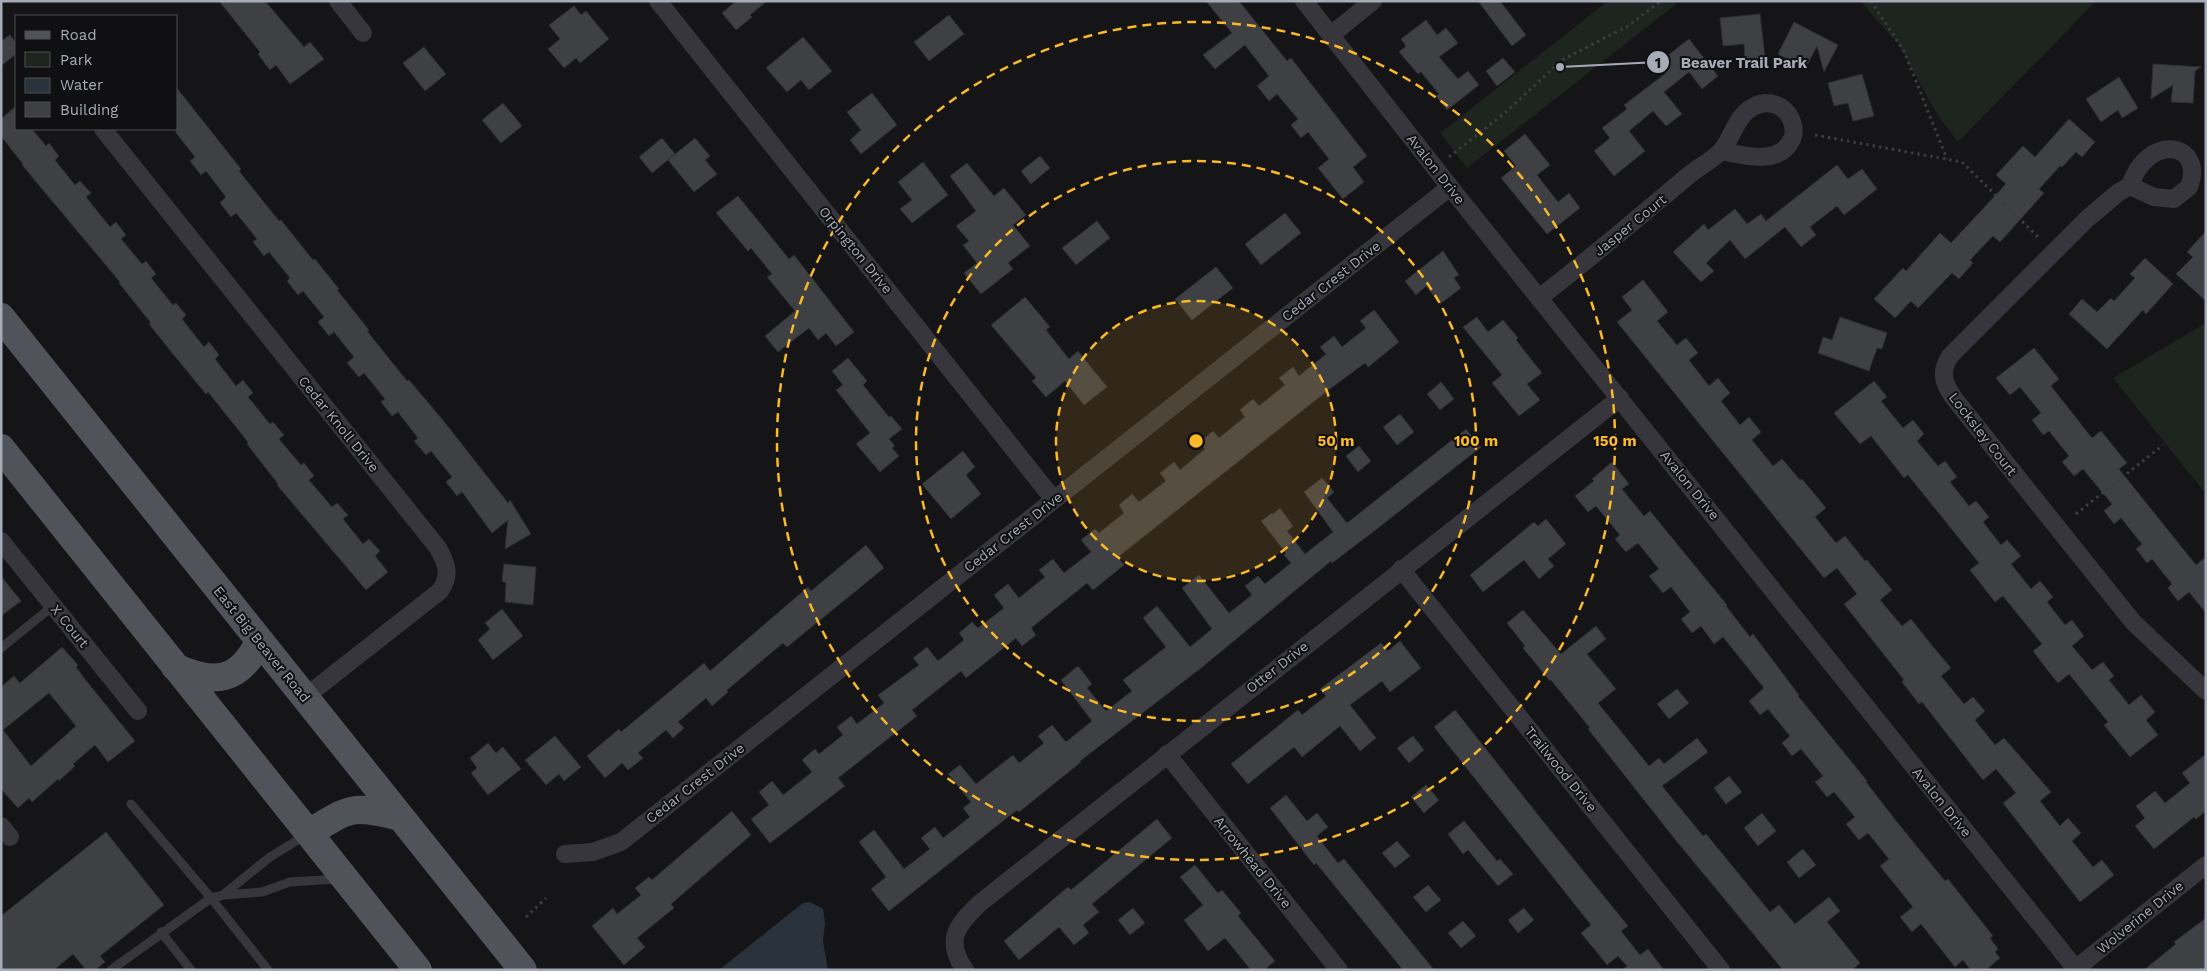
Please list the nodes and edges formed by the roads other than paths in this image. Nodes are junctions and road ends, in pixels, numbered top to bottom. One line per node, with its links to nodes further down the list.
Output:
1 (338, 1): 5 (street)
2 (658, 1): 15 (street, Orpington Drive)
3 (1304, 1): 6 (street, Avalon Drive)
4 (1373, 1): 6 (street)
5 (363, 33)
6 (1331, 35): 10 (street, Avalon Drive)
7 (104, 130): 23 (street, Cedar Knoll Drive)
8 (1721, 151): 11 (street, Jasper Court)
9 (2130, 186): 22 (street, Locksley Court)
10 (1450, 187): 11 (street, Avalon Drive); 15 (street, Cedar Crest Drive)
11 (1539, 298): 13 (street, Avalon Drive)
12 (2, 318): 19 (main road, East Big Beaver Road)
13 (1620, 398): 17 (street, Otter Drive); 35 (street, Avalon Drive)
14 (1, 448): 21 (main road)
15 (1054, 500): 29 (street, Cedar Crest Drive)
16 (1, 542): 18 (street, X Court)
17 (1401, 569): 25 (street, Otter Drive); 43 (street, Trailwood Drive)
18 (53, 606): 20 (lane); 24 (street, X Court)
19 (259, 642): 21 (main road); 23 (main road, East Big Beaver Road)
20 (1, 648)
21 (175, 667): 28 (main road)
22 (2206, 691)
23 (305, 697): 27 (main road, East Big Beaver Road)
24 (138, 711)
25 (1167, 754): 41 (street, Otter Drive); 42 (street, Arrowhead Drive)
26 (131, 804): 33 (lane)
27 (400, 817): 28 (main road); 40 (main road, East Big Beaver Road)
28 (309, 833): 31 (main road); 32 (lane)
29 (566, 854)
30 (2206, 865): 35 (street, Wolverine Drive)
31 (346, 878): 32 (lane); 39 (main road)
32 (224, 895): 33 (lane)
33 (211, 898): 34 (lane); 38 (lane)
34 (162, 932): 36 (lane); 37 (lane)
35 (2075, 969)
36 (111, 970)
37 (191, 970)
38 (268, 970)
39 (418, 970)
40 (523, 970)
41 (965, 970)
42 (1340, 970)
43 (1721, 970)

